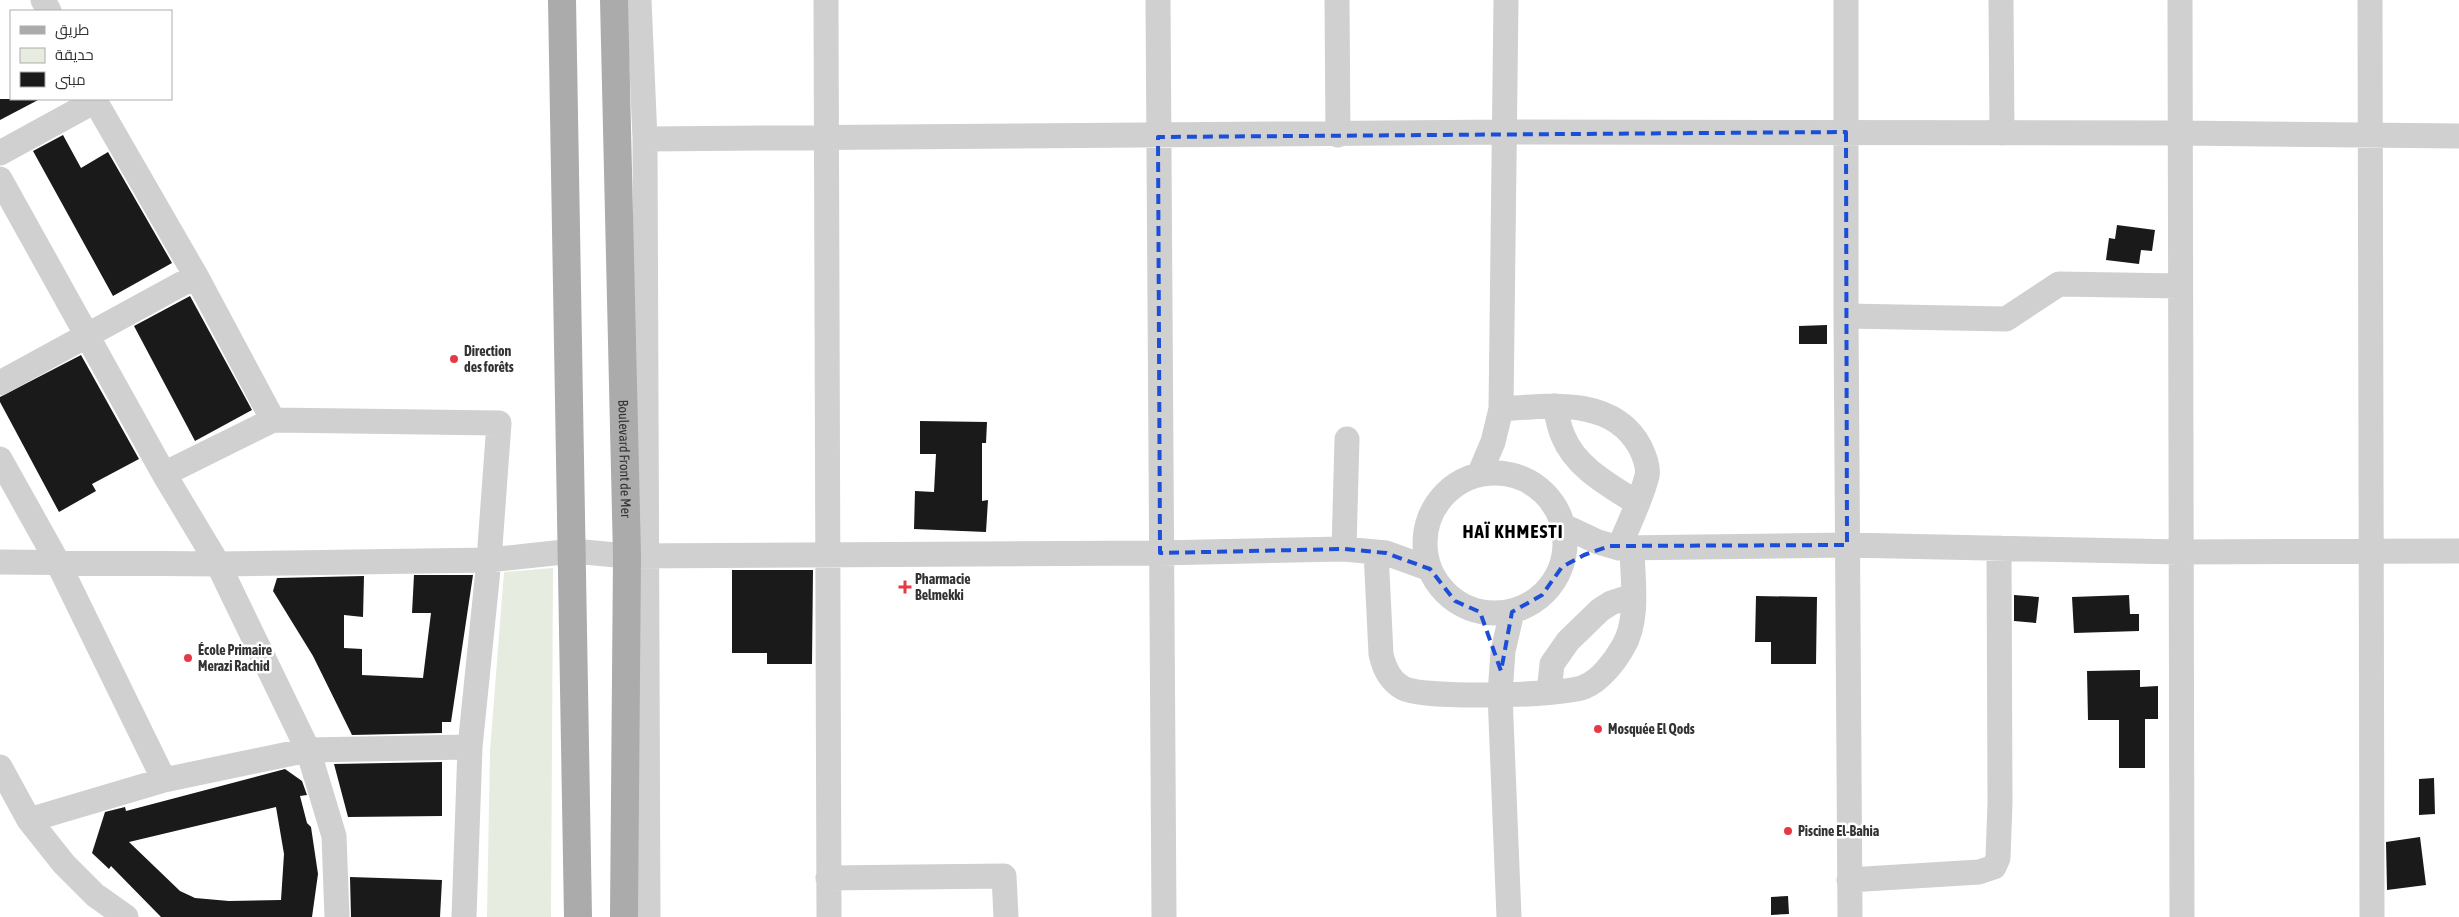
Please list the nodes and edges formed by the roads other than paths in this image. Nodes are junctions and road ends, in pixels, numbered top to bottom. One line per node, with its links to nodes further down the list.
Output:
1 (562, 0): 45 (main road)
2 (614, 0): 52 (main road, Boulevard Front de Mer)
3 (639, 0): 22 (street)
4 (826, 0): 19 (street)
5 (1158, 0): 21 (street)
6 (1337, 0): 17 (street)
7 (1506, 0): 13 (street)
8 (1846, 0): 14 (street)
9 (2001, 0): 15 (street)
10 (2180, 0): 16 (street)
11 (2370, 0): 18 (street)
12 (94, 100): 23 (street); 25 (street)
13 (1505, 132): 14 (street); 17 (street); 31 (street)
14 (1846, 132): 15 (street); 27 (street)
15 (2002, 133): 16 (street)
16 (2180, 133): 18 (street); 26 (street)
17 (1338, 134): 21 (street)
18 (2371, 134): 20 (street); 49 (street)
19 (826, 136): 21 (street); 22 (street); 51 (street)
20 (2459, 136)
21 (1158, 137): 50 (street)
22 (645, 139): 52 (street)
23 (0, 153)
24 (0, 179): 28 (street)
25 (196, 276): 28 (street); 32 (street)
26 (2180, 286): 27 (street); 48 (street)
27 (1846, 316): 41 (street)
28 (87, 336): 29 (street); 35 (street)
29 (0, 383)
30 (1555, 406): 31 (street); 38 (street); 38 (street)
31 (1500, 417): 36 (street); 37 (street)
32 (273, 420): 35 (street); 53 (street)
33 (1347, 439): 44 (street)
34 (0, 459): 54 (street)
35 (164, 474): 56 (street)
36 (1479, 475): 37 (street); 40 (street)
37 (1519, 477): 39 (street)
38 (1637, 503): 42 (street)
39 (1564, 526): 42 (street); 57 (street)
40 (1427, 530): 47 (street); 58 (street)
41 (1847, 545): 42 (street); 43 (street); 71 (street)
42 (1620, 546): 57 (street); 59 (street)
43 (1999, 548): 48 (street); 71 (street)
44 (1344, 549): 47 (street); 50 (street)
45 (573, 551): 52 (street); 53 (street); 75 (main road)
46 (2459, 551): 49 (street)
47 (1381, 552): 58 (street); 62 (street)
48 (2180, 552): 49 (street); 83 (street)
49 (2372, 552): 84 (street)
50 (1160, 553): 51 (street); 80 (street)
51 (826, 555): 52 (street); 70 (street)
52 (636, 556): 76 (main road, Boulevard Front de Mer); 77 (street)
53 (489, 560): 56 (street); 64 (street)
54 (57, 561): 55 (street); 56 (street); 67 (street)
55 (0, 562)
56 (218, 564): 65 (street)
57 (1562, 567): 61 (street)
58 (1430, 568): 60 (street)
59 (1632, 596): 63 (street); 63 (street)
60 (1480, 612): 61 (street); 62 (street)
61 (1512, 612): 62 (street)
62 (1500, 683): 63 (street); 81 (street)
63 (1549, 692)
64 (470, 747): 65 (street); 74 (street)
65 (308, 750): 67 (street); 73 (street)
66 (0, 767): 68 (street)
67 (164, 780): 69 (street)
68 (7, 799): 69 (street)
69 (29, 820): 72 (street)
70 (828, 878): 78 (street); 79 (street)
71 (1850, 880): 82 (street)
72 (122, 916)
73 (337, 917)
74 (464, 917)
75 (578, 917)
76 (624, 917)
77 (648, 917)
78 (828, 917)
79 (1006, 917)
80 (1164, 917)
81 (1509, 917)
82 (1850, 917)
83 (2182, 917)
84 (2372, 917)

